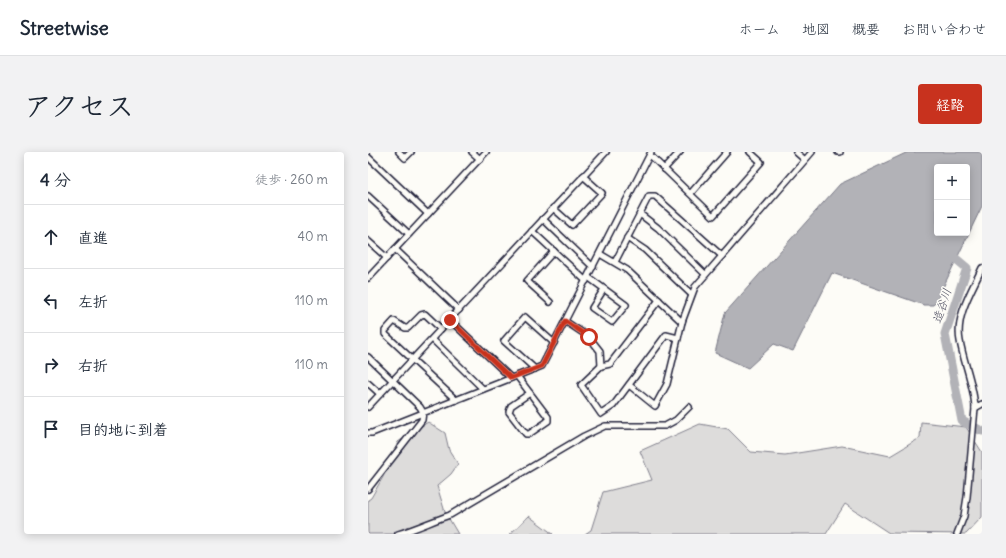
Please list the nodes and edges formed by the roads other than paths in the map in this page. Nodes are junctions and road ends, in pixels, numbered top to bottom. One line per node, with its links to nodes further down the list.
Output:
1 (399, 152): 2 (street)
2 (411, 152)
3 (472, 152): 13 (street)
4 (486, 152): 13 (street)
5 (606, 152): 16 (street)
6 (680, 152): 15 (street)
7 (727, 152): 17 (street)
8 (750, 152): 17 (street)
9 (796, 152): 14 (street)
10 (812, 152): 14 (street)
11 (650, 154): 15 (street); 29 (street)
12 (368, 157): 20 (street)
13 (480, 160): 20 (street)
14 (805, 160): 30 (street)
15 (664, 169): 17 (street)
16 (583, 176): 19 (street); 19 (street)
17 (691, 193)
18 (368, 196): 24 (street)
19 (553, 208): 22 (street)
20 (428, 214): 24 (street)
21 (640, 214): 25 (street); 30 (street); 35 (street)
22 (543, 219): 23 (street); 33 (street)
23 (532, 231): 28 (street); 42 (street)
24 (409, 234): 27 (street)
25 (627, 238): 32 (street); 39 (street)
26 (368, 241): 31 (street)
27 (395, 249): 31 (street); 42 (street)
28 (554, 251): 37 (street); 41 (street)
29 (600, 254): 32 (street); 33 (street)
30 (722, 256): 35 (street)
31 (387, 258): 36 (street)
32 (615, 262): 40 (street)
33 (593, 267): 37 (street)
34 (982, 268): 66 (street)
35 (706, 274): 39 (street)
36 (368, 278)
37 (587, 279): 38 (street); 44 (street)
38 (604, 289): 38 (street)
39 (691, 294): 45 (street)
40 (659, 300): 45 (street); 52 (street)
41 (550, 302)
42 (459, 310): 43 (street)
43 (450, 320): 46 (street); 55 (street)
44 (565, 321): 49 (street); 52 (street)
45 (682, 322): 47 (street)
46 (441, 329): 48 (street); 51 (street)
47 (678, 338): 58 (street); 58 (street)
48 (432, 339): 51 (street); 59 (street)
49 (554, 343): 53 (street); 53 (street)
50 (368, 357): 56 (street)
51 (412, 360): 56 (street); 62 (street)
52 (601, 366): 58 (street)
53 (535, 369): 54 (street)
54 (517, 376): 55 (street); 60 (street)
55 (511, 378): 59 (street)
56 (393, 380): 61 (street); 67 (street)
57 (368, 383): 61 (street)
58 (629, 385)
59 (483, 389): 62 (street)
60 (530, 393): 60 (street)
61 (380, 394): 64 (street)
62 (456, 400): 67 (street)
63 (982, 404): 66 (street)
64 (368, 407)
65 (689, 407): 70 (street)
66 (976, 408): 71 (street)
67 (423, 412): 68 (street); 69 (street)
68 (368, 433)
69 (368, 489)
70 (398, 534)
71 (957, 534)

